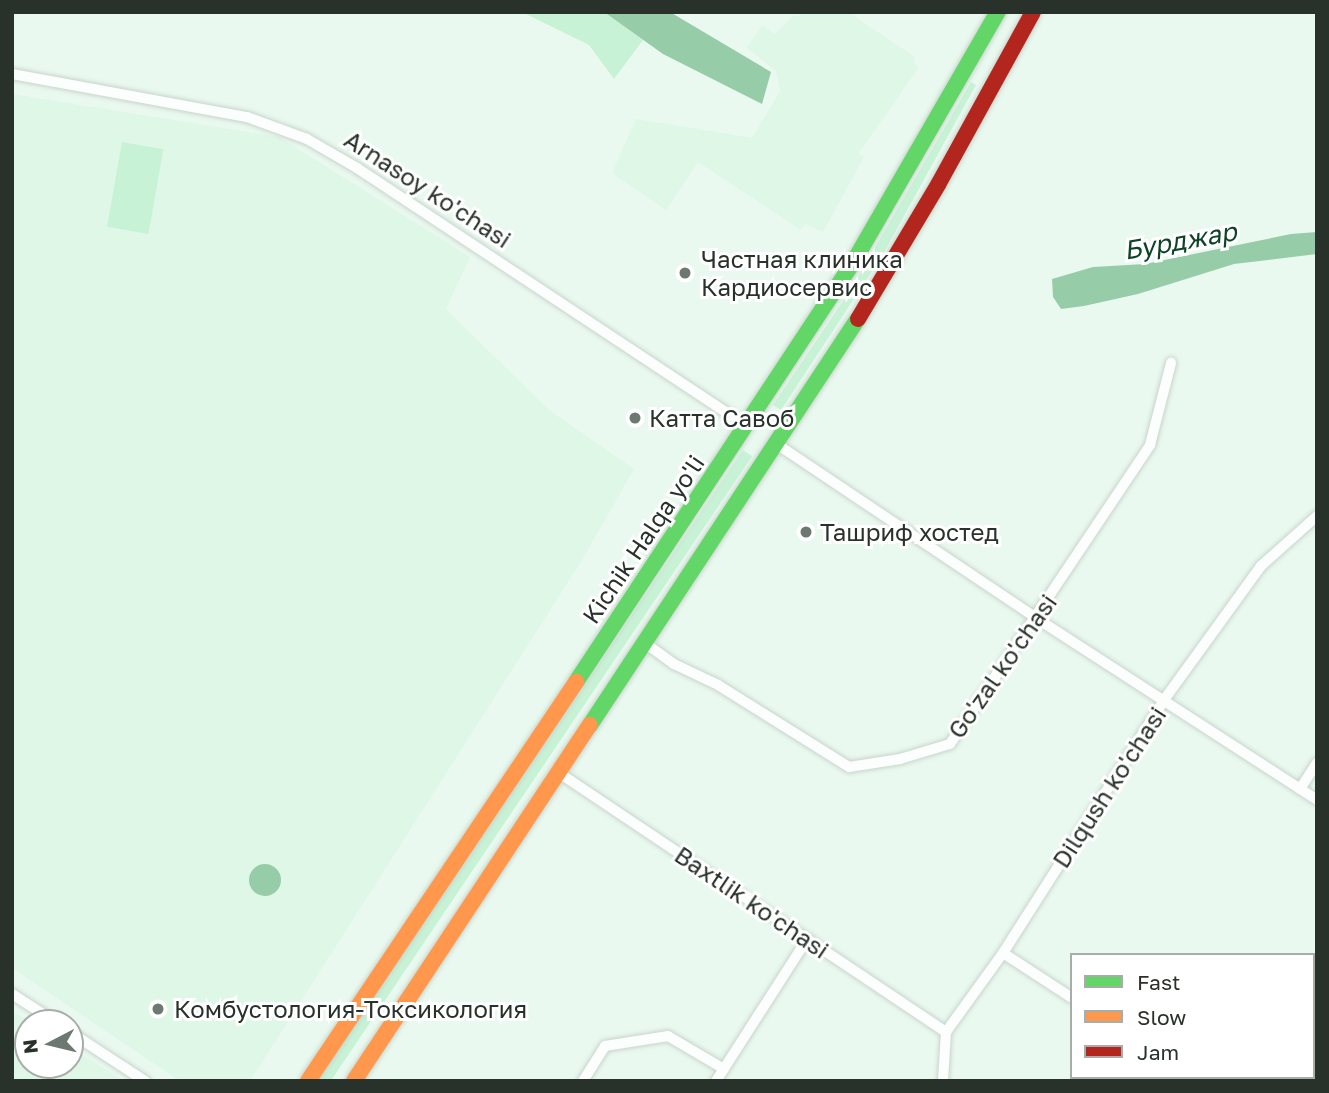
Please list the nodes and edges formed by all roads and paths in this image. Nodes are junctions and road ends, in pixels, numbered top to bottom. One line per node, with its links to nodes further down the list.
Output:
1 (998, 12): 5 (highway, Kichik Halqa yo'li)
2 (1033, 12): 6 (highway)
3 (12, 74): 5 (street, Arnasoy ko'chasi)
4 (1171, 363): 8 (street, Go'zal ko'chasi)
5 (746, 425): 6 (highway, Arnasoy ko'chasi); 25 (highway, Kichik Halqa yo'li)
6 (778, 445): 8 (street); 9 (highway)
7 (1317, 516): 10 (street, Dilqush ko'chasi)
8 (1036, 618): 9 (street, Go'zal ko'chasi); 10 (street)
9 (645, 643): 12 (highway)
10 (1164, 700): 13 (street); 16 (street, Dilqush ko'chasi)
11 (1317, 763): 13 (street)
12 (559, 773): 15 (street, Baxtlik ko'chasi); 26 (highway)
13 (1300, 789): 14 (street)
14 (1317, 800)
15 (807, 939): 20 (street, Baxtlik ko'chasi); 22 (street)
16 (1003, 953): 18 (street); 20 (street, Dilqush ko'chasi)
17 (12, 994): 19 (street)
18 (1070, 997)
19 (35, 1009)
20 (946, 1032): 29 (street)
21 (84, 1041): 24 (street)
22 (724, 1069): 27 (street); 28 (street)
23 (1221, 1079): 30 (street)
24 (145, 1081)
25 (308, 1081)
26 (354, 1081)
27 (583, 1081)
28 (716, 1081)
29 (943, 1081)
30 (1271, 1081)

